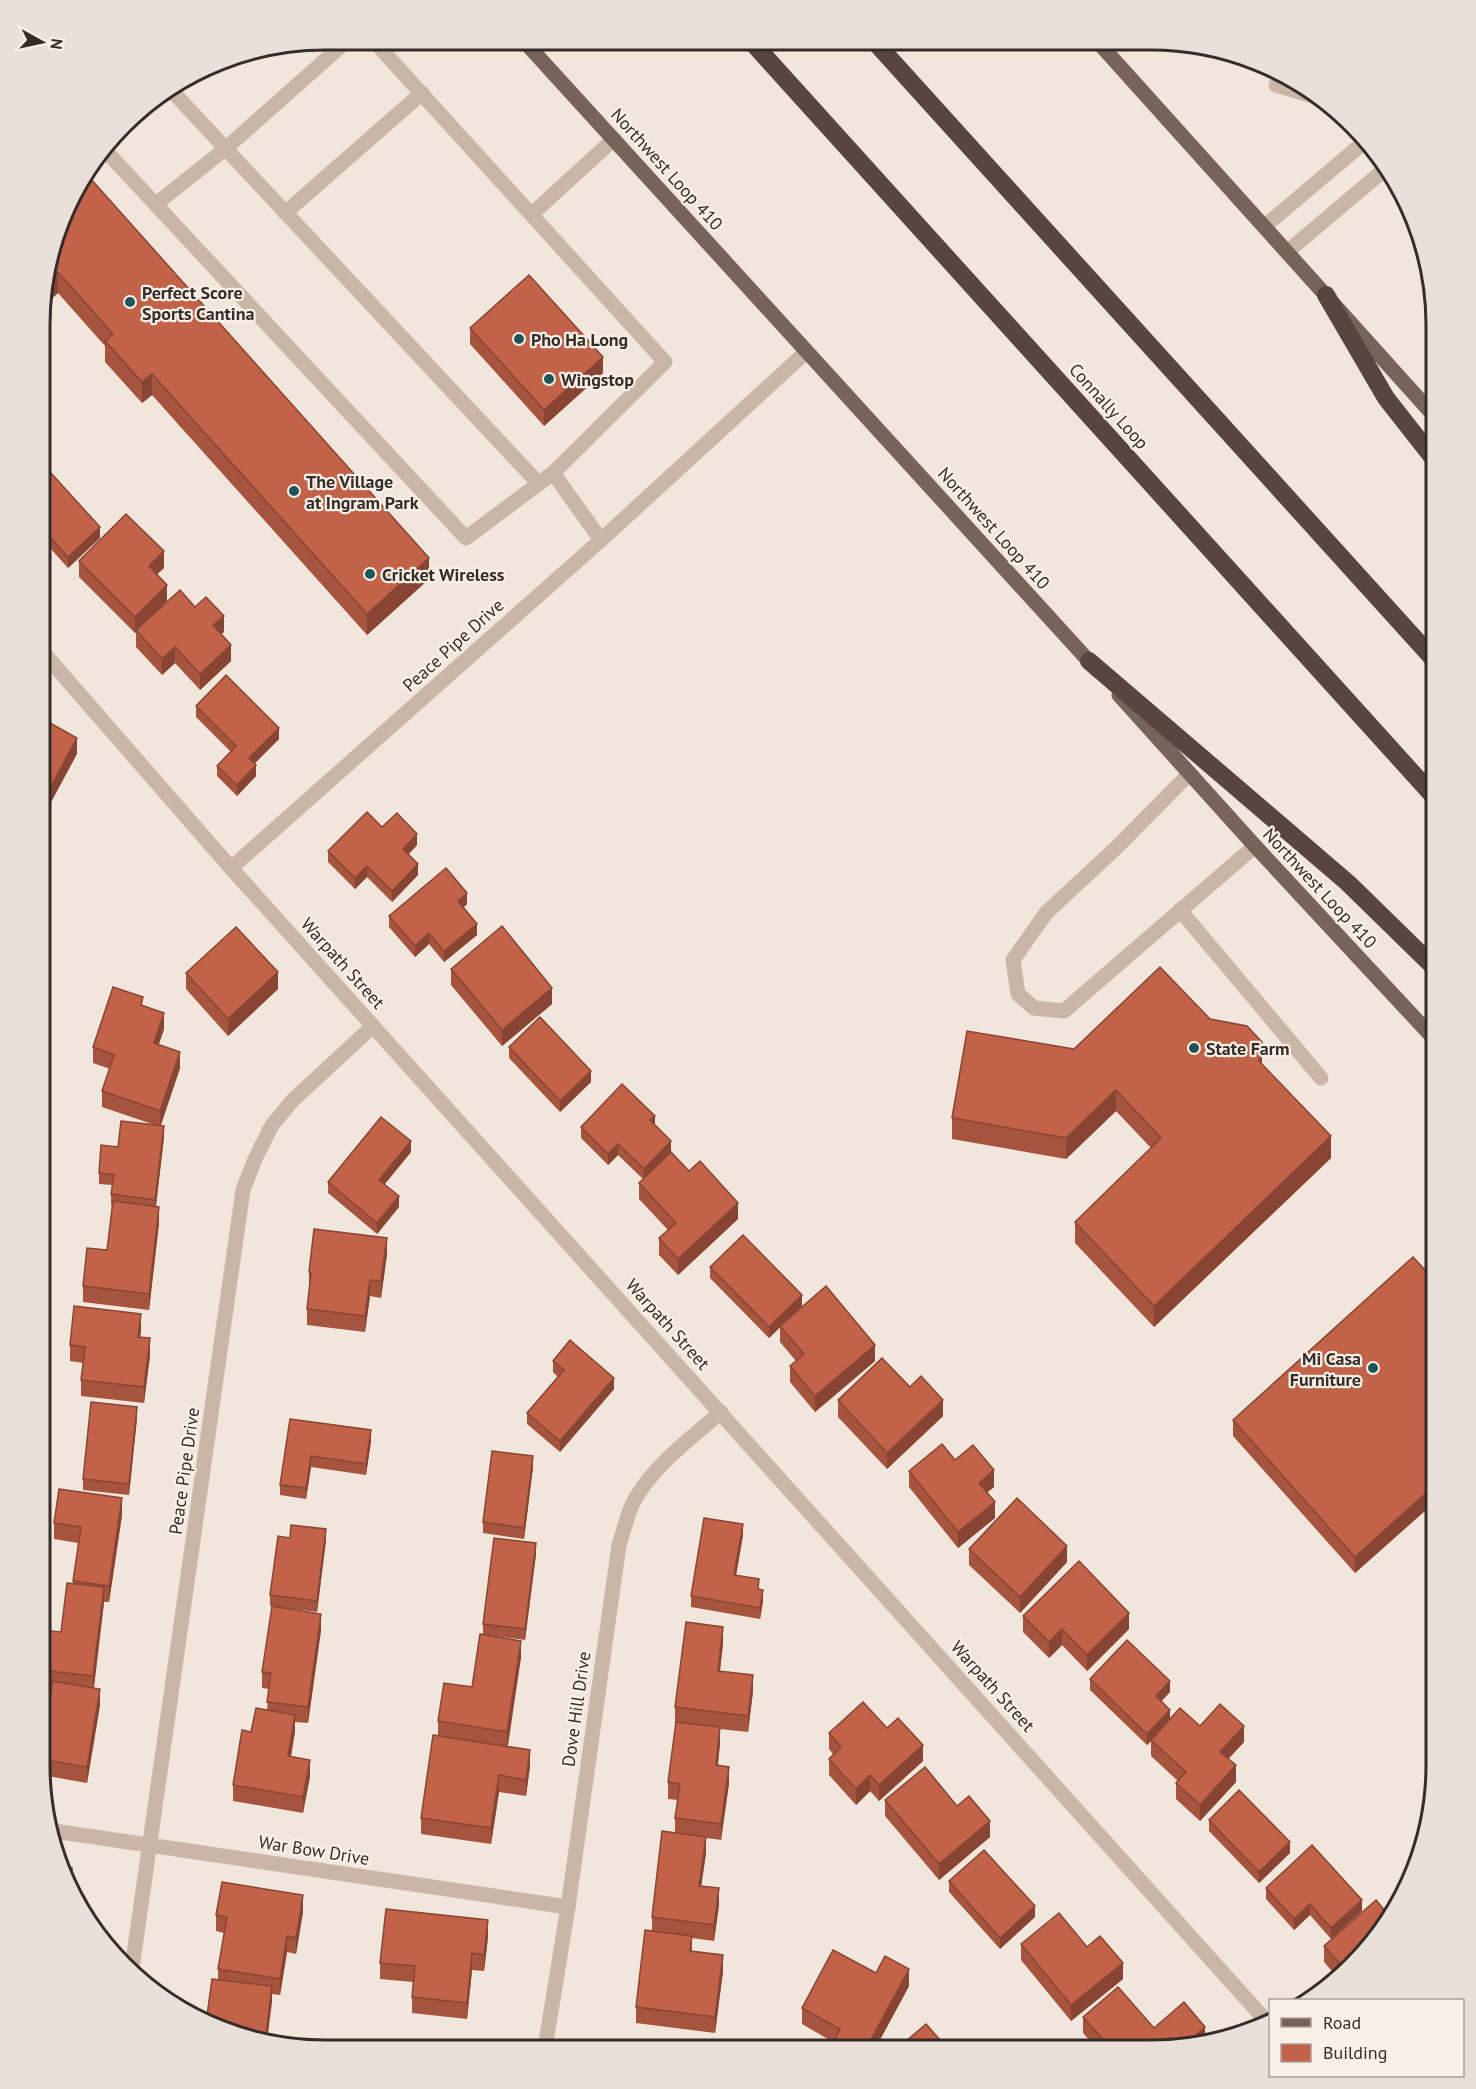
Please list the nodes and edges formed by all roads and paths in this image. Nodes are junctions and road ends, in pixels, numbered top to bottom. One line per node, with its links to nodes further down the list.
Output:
1 (337, 50): 13 (street)
2 (382, 50): 9 (street)
3 (533, 50): 11 (main road, Northwest Loop 410)
4 (759, 50): 32 (highway, Connally Loop)
5 (882, 50): 28 (highway)
6 (1105, 50): 19 (main road)
7 (1276, 85): 8 (street)
8 (1297, 91)
9 (422, 93): 17 (street); 18 (street)
10 (175, 94): 13 (street)
11 (614, 139): 18 (street); 22 (main road, Northwest Loop 410)
12 (1360, 146): 19 (street)
13 (225, 149): 16 (street); 17 (street)
14 (109, 154): 16 (street)
15 (1381, 173): 20 (street)
16 (156, 204): 26 (street)
17 (285, 213): 26 (street)
18 (532, 214): 25 (street)
19 (1264, 226): 20 (main road)
20 (1287, 252): 21 (main road)
21 (1326, 295): 23 (main road); 24 (highway)
22 (806, 352): 27 (street, Peace Pipe Drive); 30 (main road, Northwest Loop 410)
23 (1426, 407)
24 (1426, 449)
25 (553, 473): 26 (street); 27 (street)
26 (539, 484)
27 (602, 540): 34 (street, Peace Pipe Drive)
28 (1426, 651)
29 (50, 660): 34 (street, Warpath Street)
30 (1089, 661): 31 (main road, Northwest Loop 410); 36 (highway)
31 (1189, 774): 33 (main road, Northwest Loop 410); 35 (street)
32 (1426, 788)
33 (1255, 846): 35 (street); 38 (main road, Northwest Loop 410)
34 (231, 868): 37 (street, Warpath Street)
35 (1180, 910): 39 (street)
36 (1426, 959)
37 (373, 1026): 40 (street, Warpath Street); 42 (street, Peace Pipe Drive)
38 (1426, 1030)
39 (1322, 1078)
40 (721, 1412): 43 (street, Dove Hill Drive); 45 (street, Warpath Street)
41 (58, 1832): 42 (street, War Bow Drive)
42 (150, 1845): 43 (street, War Bow Drive); 44 (street, Peace Pipe Drive)
43 (568, 1907): 46 (street, Dove Hill Drive)
44 (133, 1962)
45 (1262, 2016)
46 (546, 2039)

